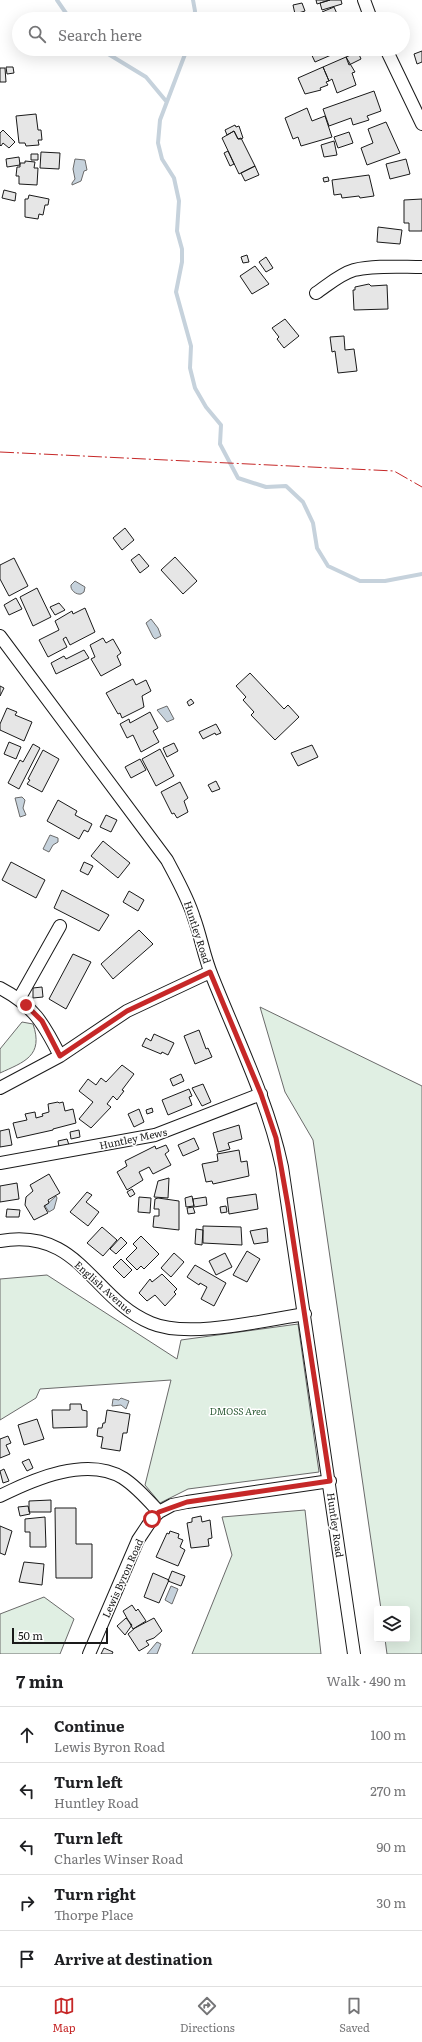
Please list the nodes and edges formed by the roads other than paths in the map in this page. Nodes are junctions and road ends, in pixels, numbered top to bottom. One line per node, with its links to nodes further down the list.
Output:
1 (364, 0): 2 (street)
2 (368, 12)
3 (389, 56): 4 (street)
4 (422, 124)
5 (422, 266): 6 (street)
6 (316, 293)
7 (0, 636): 9 (street, Huntley Road)
8 (60, 926): 11 (street)
9 (210, 972): 12 (street); 14 (street, Huntley Road)
10 (0, 988): 11 (street)
11 (19, 999): 12 (street)
12 (60, 1056): 13 (street)
13 (0, 1088)
14 (261, 1094): 15 (street, Huntley Mews); 17 (street, Huntley Road)
15 (0, 1162)
16 (0, 1241): 17 (street, English Avenue)
17 (305, 1314): 18 (street, Huntley Road)
18 (330, 1481): 20 (street, Lewis Byron Road); 22 (street, Huntley Road)
19 (0, 1496): 20 (street)
20 (159, 1512): 21 (street, Lewis Byron Road)
21 (89, 1654)
22 (354, 1654)

